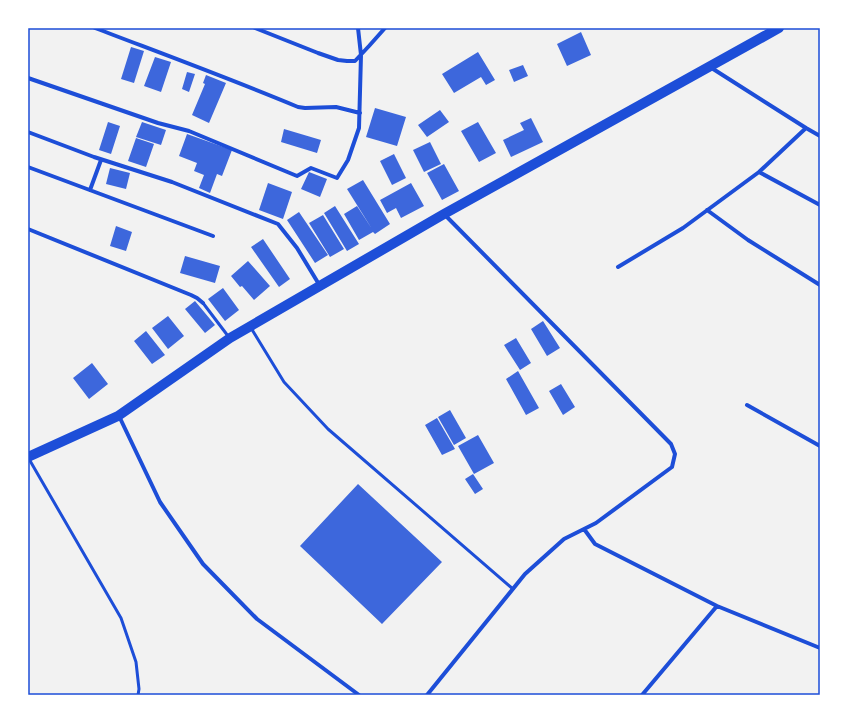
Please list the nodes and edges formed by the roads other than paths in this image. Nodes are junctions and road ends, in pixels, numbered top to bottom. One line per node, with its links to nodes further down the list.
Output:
1 (95, 28): 9 (street)
2 (255, 28): 6 (street)
3 (358, 28): 6 (street)
4 (384, 28): 6 (street)
5 (779, 28): 7 (main road)
6 (361, 55): 9 (street)
7 (710, 66): 10 (street); 19 (main road)
8 (28, 78): 9 (street)
9 (360, 113)
10 (806, 128): 12 (street); 15 (street)
11 (28, 132): 13 (street)
12 (820, 136)
13 (102, 160): 16 (street); 24 (street)
14 (28, 167): 16 (street)
15 (759, 172): 17 (street); 18 (street)
16 (90, 190): 21 (street)
17 (820, 205)
18 (707, 210): 22 (street); 23 (street)
19 (444, 214): 24 (main road); 32 (street)
20 (28, 229): 25 (street)
21 (213, 236)
22 (618, 267)
23 (820, 285)
24 (320, 286): 26 (main road)
25 (203, 303): 27 (lane)
26 (250, 327): 27 (main road); 33 (lane)
27 (230, 338): 29 (main road)
28 (746, 405): 30 (street)
29 (118, 416): 31 (main road); 37 (street)
30 (820, 446)
31 (28, 457): 36 (lane)
32 (584, 529): 33 (street); 34 (street)
33 (512, 589): 38 (street)
34 (717, 606): 35 (street); 39 (street)
35 (820, 648)
36 (138, 695)
37 (359, 695)
38 (427, 695)
39 (642, 695)

